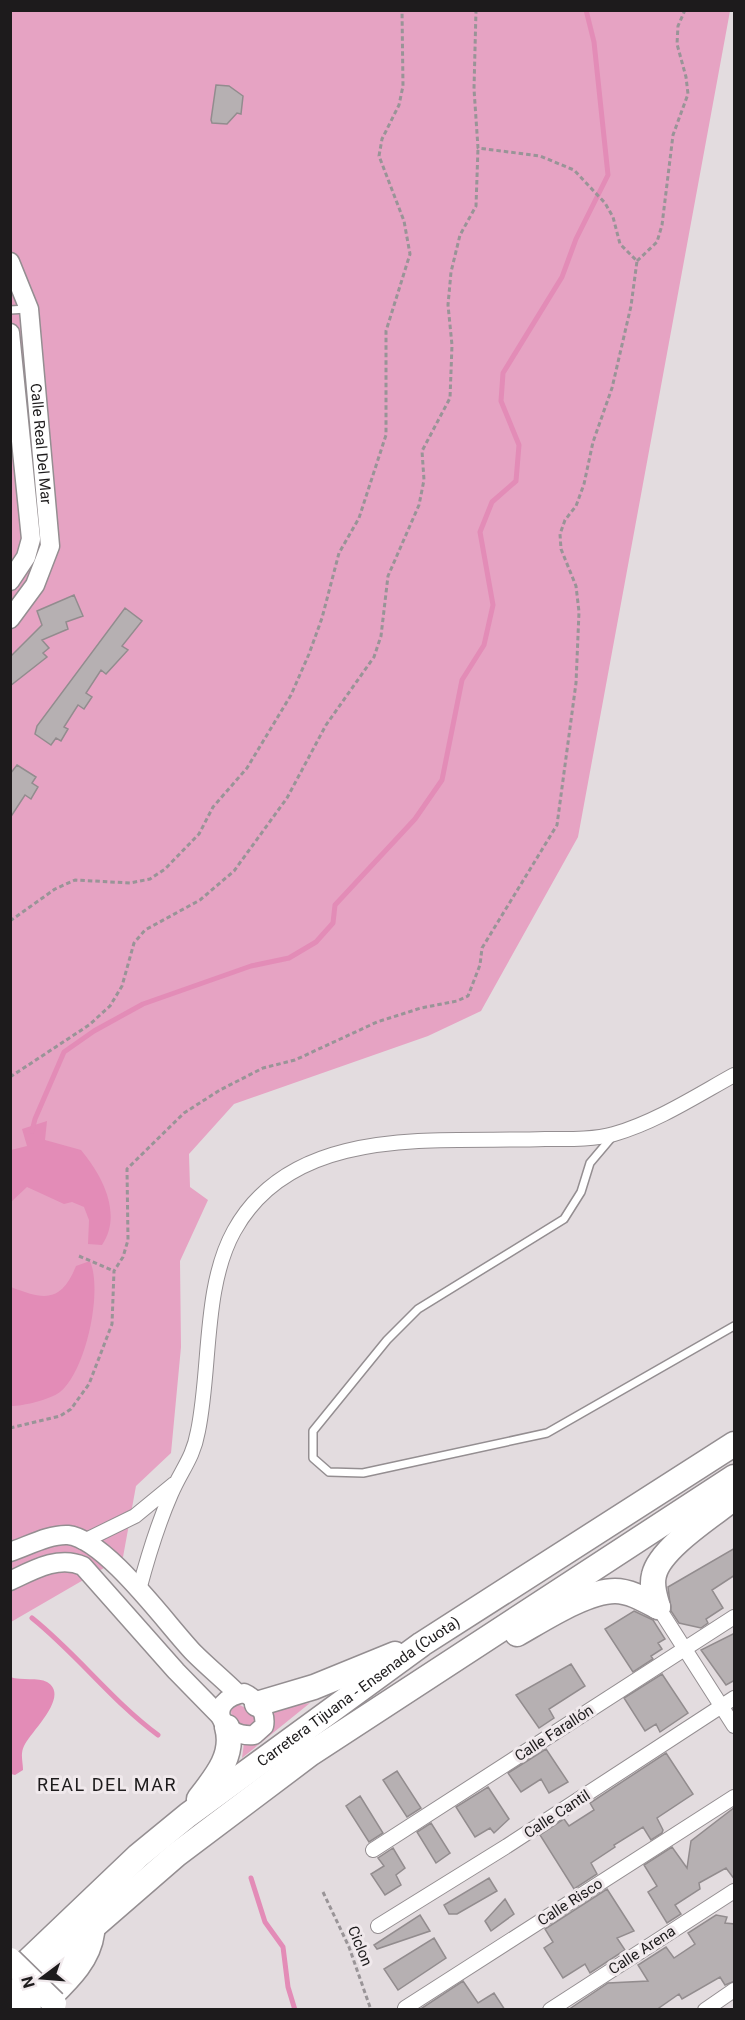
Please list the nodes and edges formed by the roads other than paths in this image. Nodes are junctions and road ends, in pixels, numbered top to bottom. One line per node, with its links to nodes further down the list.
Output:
1 (10, 262): 2 (street, Calle Real Del Mar)
2 (29, 309): 3 (lane); 6 (street, Calle Real Del Mar)
3 (10, 310)
4 (10, 333): 5 (street, Calle Real Del Mar)
5 (19, 443): 6 (street); 7 (street, Calle Real Del Mar)
6 (43, 444): 8 (street, Calle Real Del Mar)
7 (10, 581)
8 (10, 619)
9 (735, 1075): 10 (street)
10 (613, 1135): 11 (lane); 14 (street)
11 (735, 1326)
12 (735, 1444): 24 (highway, Carretera Tijuana - Ensenada (Cuota))
13 (735, 1477): 26 (highway, Carretera Tijuana - Ensenada (Cuota))
14 (176, 1482): 16 (street); 17 (street)
15 (735, 1498): 22 (highway)
16 (135, 1516): 17 (street); 18 (street)
17 (153, 1535): 21 (street)
18 (82, 1542): 19 (street); 21 (street)
19 (10, 1552)
20 (10, 1581): 30 (street)
21 (139, 1590): 28 (street)
22 (658, 1607): 25 (street); 26 (highway)
23 (735, 1617): 25 (street, Calle Farallón)
24 (422, 1644): 28 (highway); 33 (highway, Carretera Tijuana - Ensenada (Cuota))
25 (686, 1648): 29 (street); 34 (street, Calle Farallón)
26 (456, 1658): 37 (highway, Carretera Tijuana - Ensenada (Cuota))
27 (735, 1698): 29 (street, Calle Cantil)
28 (248, 1699): 30 (street); 30 (street)
29 (722, 1706): 31 (street); 36 (street, Calle Cantil)
30 (224, 1721): 33 (highway)
31 (735, 1726)
32 (735, 1797): 43 (street, Calle Risco)
33 (188, 1815): 39 (highway, Carretera Tijuana - Ensenada (Cuota))
34 (373, 1850)
35 (735, 1891): 46 (street, Calle Arena)
36 (378, 1926)
37 (93, 1927): 42 (highway); 44 (highway, Carretera Tijuana - Ensenada (Cuota))
38 (10, 1960): 42 (highway, bridge)
39 (10, 1978)
40 (735, 1990): 47 (street)
41 (10, 1991): 45 (highway, bridge)
42 (50, 2007)
43 (405, 2008)
44 (10, 2009)
45 (29, 2010)
46 (550, 2010)
47 (705, 2010)

